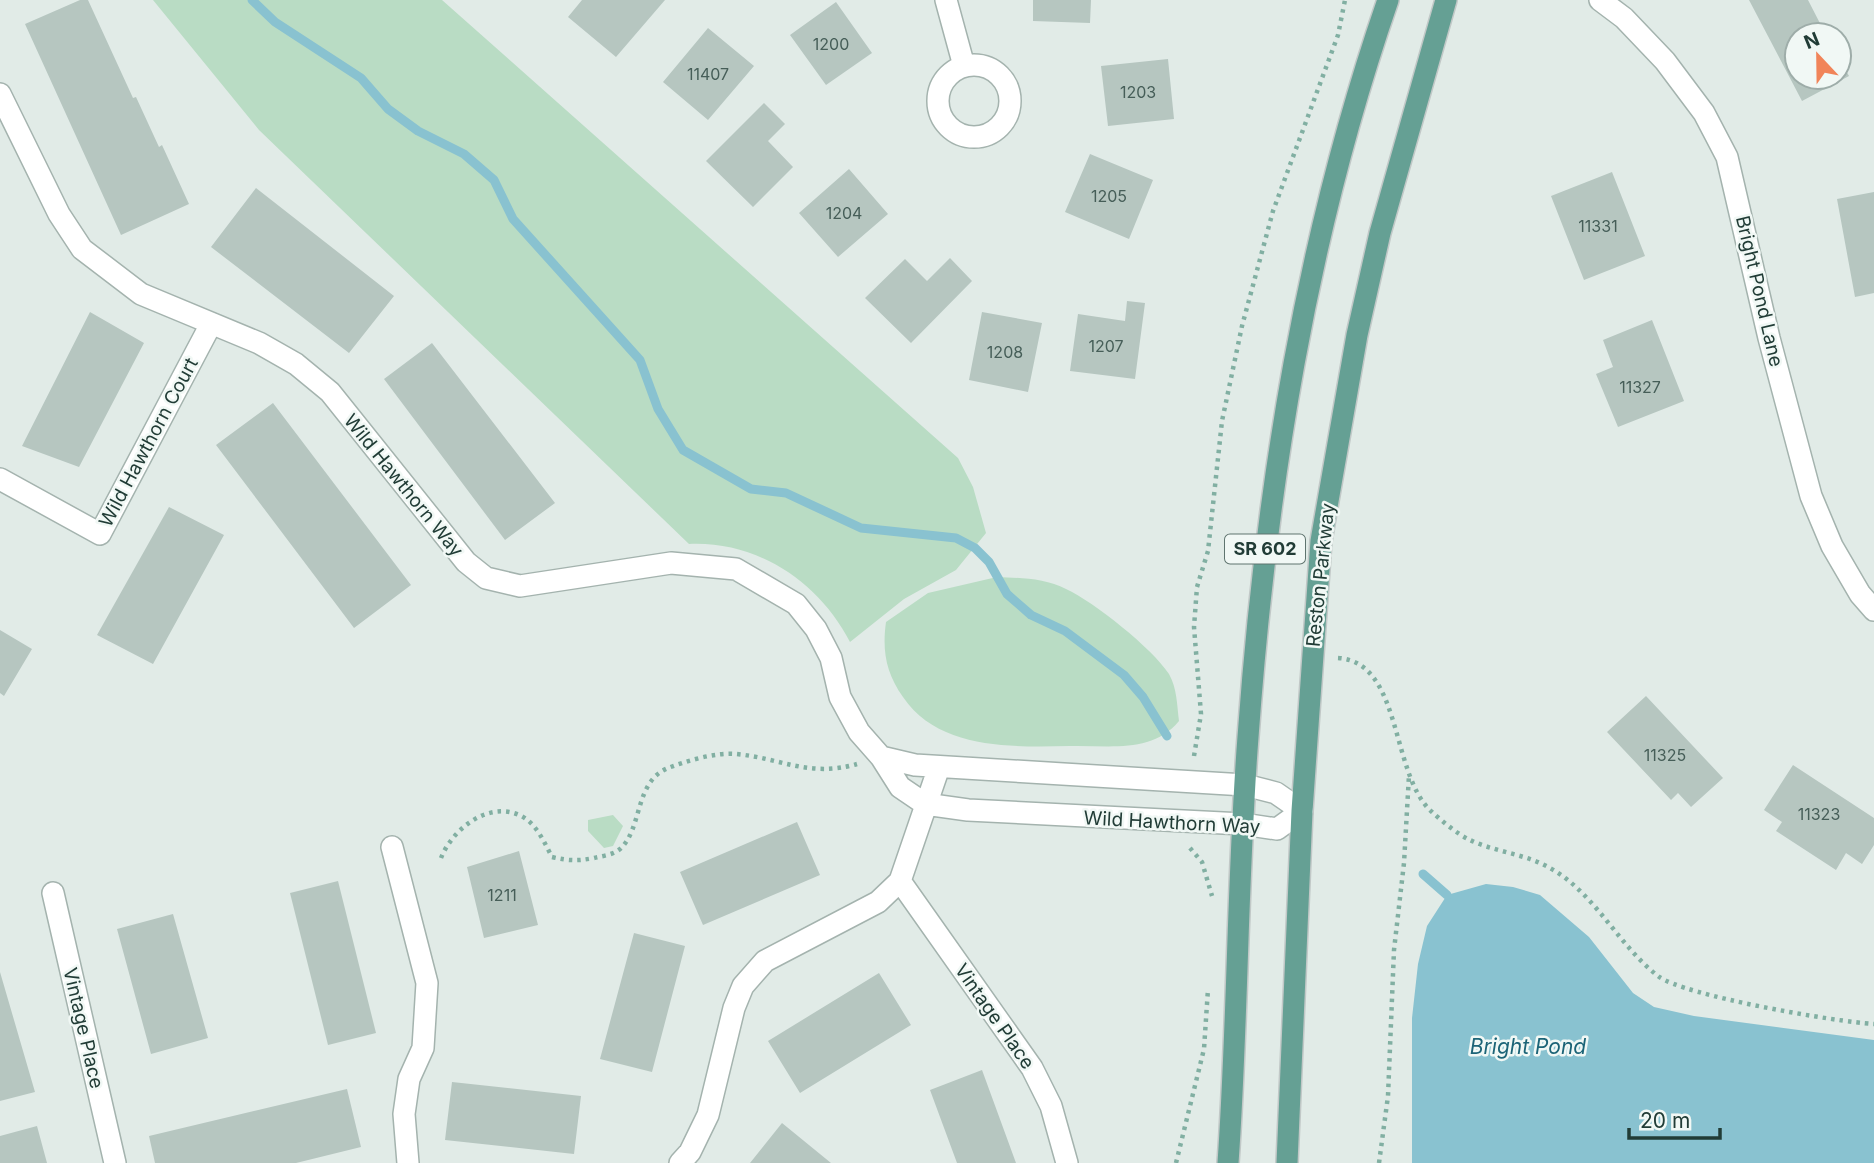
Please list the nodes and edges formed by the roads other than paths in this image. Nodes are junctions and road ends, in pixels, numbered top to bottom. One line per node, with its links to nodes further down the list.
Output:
1 (946, 0): 5 (street)
2 (1388, 0): 12 (main road, SR 602)
3 (1446, 0): 14 (main road, Reston Parkway / SR 602)
4 (1600, 0): 9 (street, Bright Pond Lane)
5 (964, 66)
6 (0, 94): 7 (street, Wild Hawthorn Way)
7 (211, 324): 8 (street, Wild Hawthorn Court); 10 (street, Wild Hawthorn Way)
8 (0, 479)
9 (1874, 610)
10 (881, 757): 11 (street, Wild Hawthorn Way); 13 (street, Wild Hawthorn Way)
11 (939, 767): 12 (street, Wild Hawthorn Way); 13 (street)
12 (1245, 785): 14 (street, Wild Hawthorn Way); 15 (main road, SR 602)
13 (925, 804): 15 (street, Wild Hawthorn Way); 17 (street)
14 (1302, 811): 15 (street, Wild Hawthorn Way); 24 (main road, Reston Parkway / SR 602)
15 (1243, 824): 23 (main road, SR 602)
16 (393, 847): 20 (street)
17 (900, 881): 21 (street); 22 (street, Vintage Place)
18 (53, 893): 19 (street, Vintage Place)
19 (115, 1163)
20 (408, 1163)
21 (680, 1163)
22 (1067, 1163)
23 (1228, 1163)
24 (1287, 1163)

